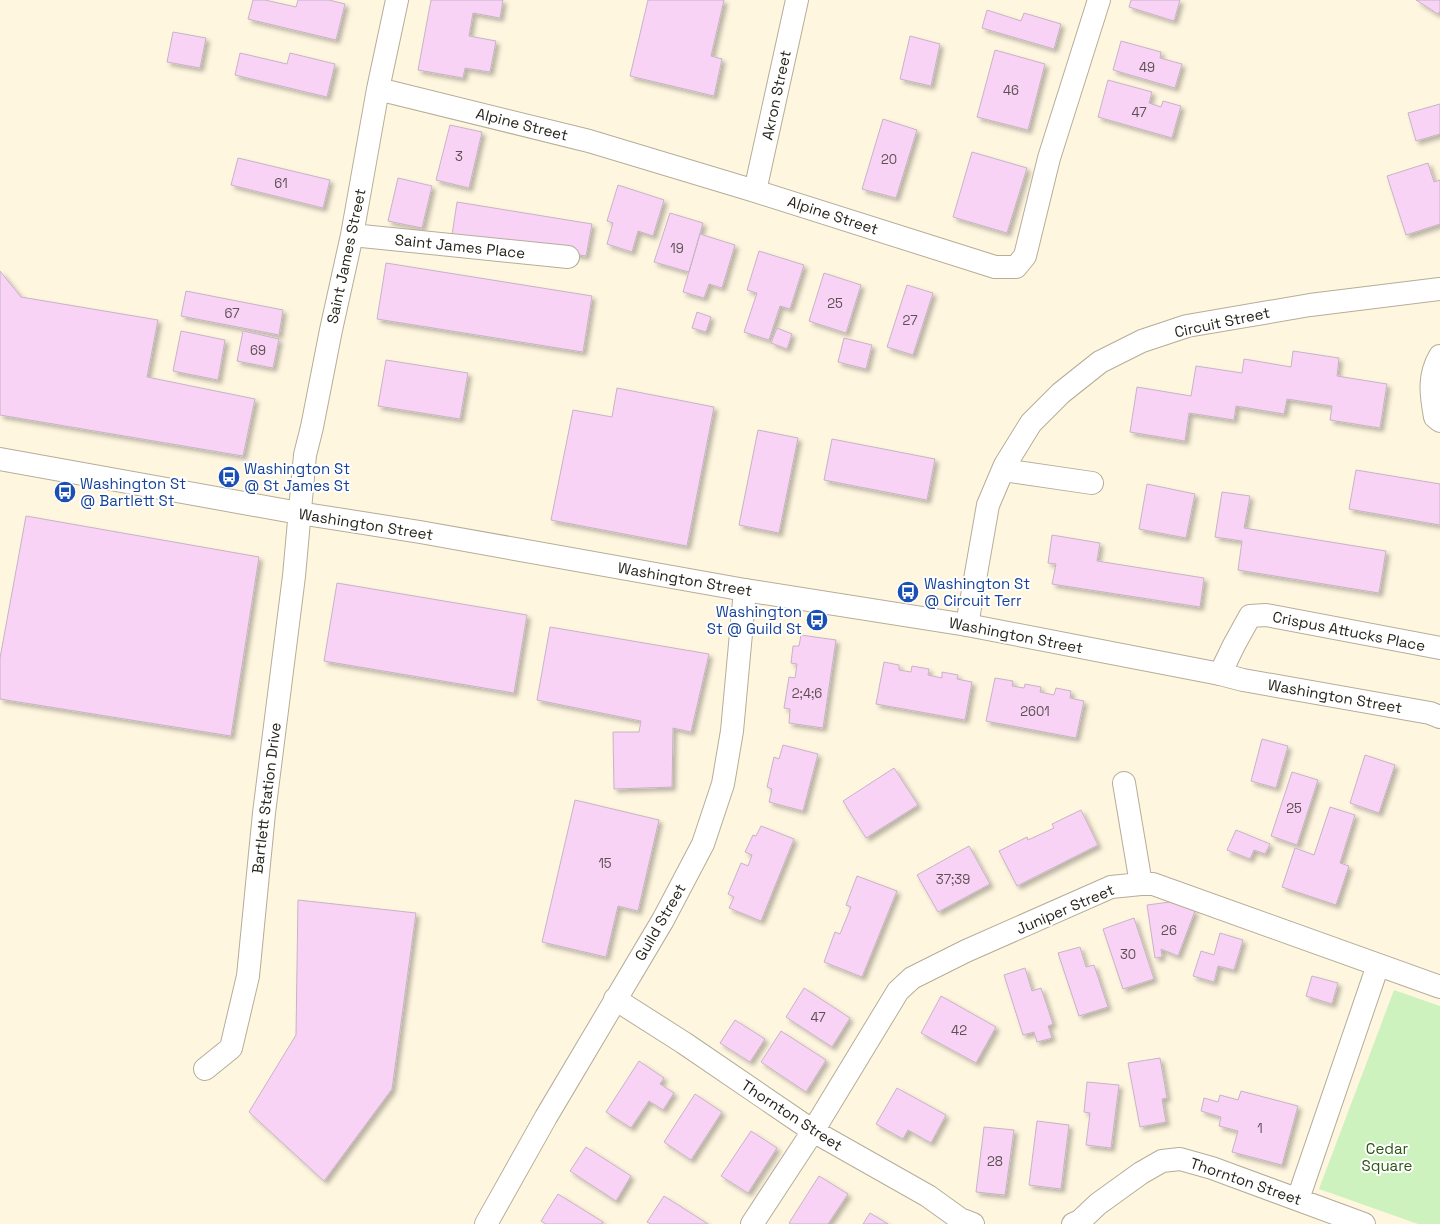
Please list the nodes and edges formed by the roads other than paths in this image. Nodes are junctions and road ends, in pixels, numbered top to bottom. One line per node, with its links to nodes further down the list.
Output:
1 (397, 0): 4 (street, Saint James Street)
2 (797, 0): 5 (street, Akron Street)
3 (1099, 0): 5 (street, Alpine Street)
4 (378, 89): 5 (street, Alpine Street); 6 (street, Saint James Street)
5 (755, 191)
6 (352, 235): 7 (street, Saint James Place); 14 (street, Saint James Street)
7 (568, 257)
8 (1440, 289): 12 (street, Circuit Street)
9 (1440, 356): 10 (street)
10 (1440, 421)
11 (0, 459): 14 (street, Washington Street)
12 (1003, 470): 13 (street); 16 (street, Circuit Street)
13 (1092, 483)
14 (299, 513): 15 (street, Washington Street); 25 (street, Bartlett Station Drive)
15 (745, 590): 16 (street, Washington Street); 24 (street, Guild Street)
16 (967, 625): 18 (street, Washington Street)
17 (1440, 648): 18 (street, Crispus Attucks Place)
18 (1220, 674): 19 (street, Washington Street)
19 (1440, 717)
20 (1124, 783): 21 (street)
21 (1141, 884): 22 (street, Juniper Street); 26 (street, Juniper Street)
22 (1378, 965): 23 (street, Juniper Street); 27 (street)
23 (1440, 987)
24 (615, 999): 26 (street, Thornton Street); 28 (street, Guild Street)
25 (205, 1069)
26 (813, 1131): 29 (street, Juniper Street); 30 (street, Thornton Street)
27 (1298, 1199): 31 (street, Thornton Street); 32 (street, Thornton Street)
28 (486, 1224)
29 (752, 1224)
30 (973, 1224)
31 (1073, 1224)
32 (1364, 1224)

